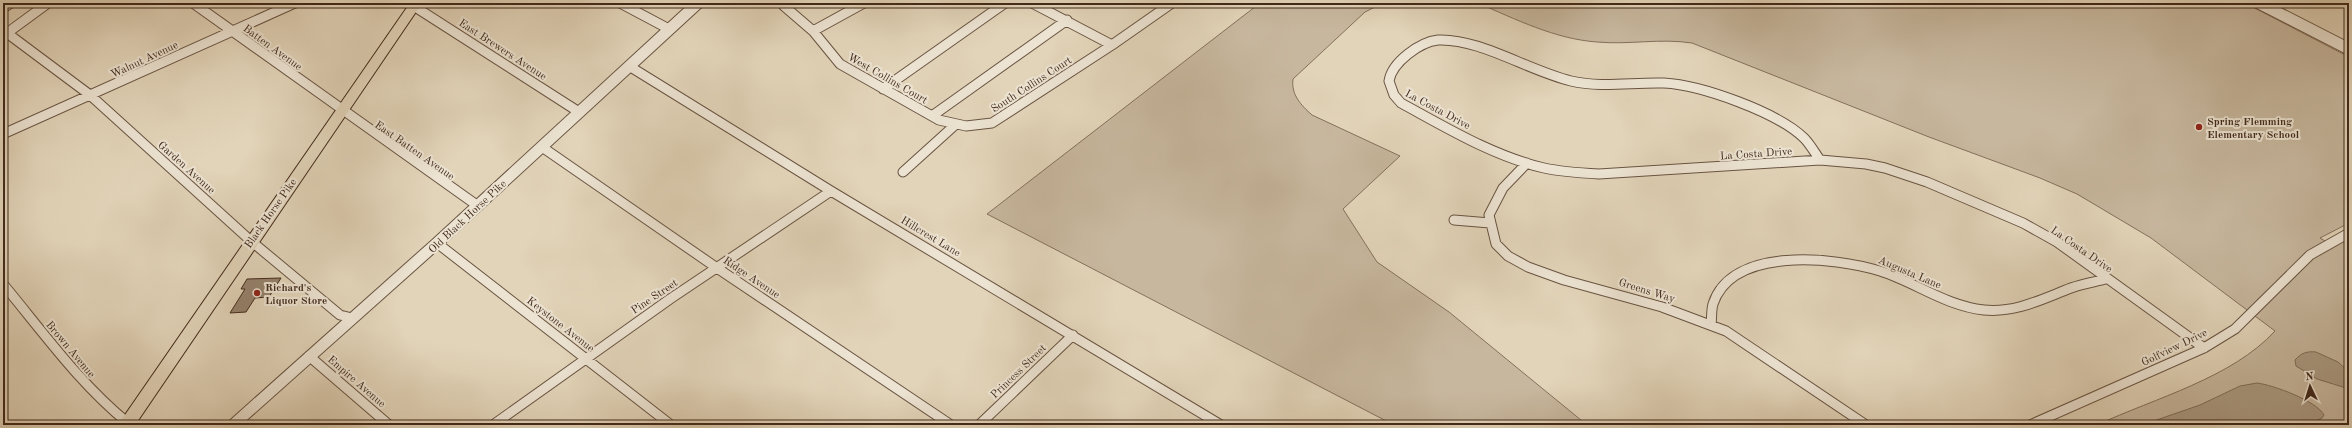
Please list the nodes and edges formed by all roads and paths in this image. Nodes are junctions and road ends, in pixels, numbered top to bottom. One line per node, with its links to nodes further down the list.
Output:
1 (11, 3): 14 (street)
2 (48, 3): 19 (street)
3 (193, 3): 17 (street, Batten Avenue)
4 (295, 3): 17 (street, Walnut Avenue)
5 (620, 3): 16 (street)
6 (698, 3): 16 (street, Old Black Horse Pike)
7 (864, 3): 18 (street)
8 (1005, 3): 23 (street)
9 (1032, 3): 15 (street)
10 (1172, 3): 20 (street, South Collins Court)
11 (2259, 3): 21 (street)
12 (413, 4): 25 (main road, Black Horse Pike); 26 (street, East Brewers Avenue)
13 (784, 6): 18 (street, West Collins Court)
14 (3, 8)
15 (1067, 20): 20 (street); 27 (street)
16 (669, 28): 22 (street, Old Black Horse Pike)
17 (231, 31): 24 (street, Walnut Avenue); 25 (street, Batten Avenue)
18 (813, 31): 23 (street, West Collins Court)
19 (5, 35): 24 (street, Garden Avenue)
20 (1112, 45): 28 (street, South Collins Court)
21 (2349, 49)
22 (629, 66): 26 (street, Old Black Horse Pike); 34 (street, Hillcrest Lane)
23 (883, 89): 27 (street, West Collins Court)
24 (90, 95): 29 (street, Walnut Avenue); 39 (street, Garden Avenue)
25 (340, 111): 35 (street, East Batten Avenue); 39 (main road, Black Horse Pike)
26 (579, 112): 30 (street, Old Black Horse Pike)
27 (932, 116): 28 (street, West Collins Court)
28 (954, 125): 33 (street)
29 (3, 134)
30 (542, 147): 35 (street, Old Black Horse Pike); 41 (street, Ridge Avenue)
31 (1820, 160): 32 (street, La Costa Drive); 32 (street, La Costa Drive); 42 (street, La Costa Drive)
32 (1527, 163): 37 (street, Greens Way)
33 (903, 172)
34 (830, 191): 41 (street, Pine Street); 46 (street, Hillcrest Lane)
35 (478, 206): 40 (street, Old Black Horse Pike)
36 (1454, 220): 37 (street)
37 (1490, 223): 45 (street, Greens Way)
38 (2349, 233): 47 (street, Golfview Drive)
39 (250, 240): 44 (street, Garden Avenue); 50 (main road, Black Horse Pike)
40 (437, 244): 44 (street, Old Black Horse Pike); 49 (street, Keystone Avenue)
41 (717, 268): 49 (street, Pine Street); 55 (street, Ridge Avenue)
42 (2106, 279): 45 (street, Augusta Lane); 47 (street, La Costa Drive)
43 (4, 286): 50 (street, Brown Avenue)
44 (352, 318): 48 (street, Old Black Horse Pike)
45 (1711, 325): 58 (street, Greens Way)
46 (1073, 335): 56 (street, Princess Street); 57 (street, Hillcrest Lane)
47 (2204, 348): 59 (street, Golfview Drive)
48 (309, 356): 51 (street, Old Black Horse Pike); 52 (street, Empire Avenue)
49 (586, 358): 53 (street, Pine Street); 54 (street, Keystone Avenue)
50 (127, 424)
51 (233, 425)
52 (389, 425)
53 (493, 425)
54 (670, 425)
55 (951, 425)
56 (979, 425)
57 (1221, 425)
58 (1866, 425)
59 (2030, 425)

